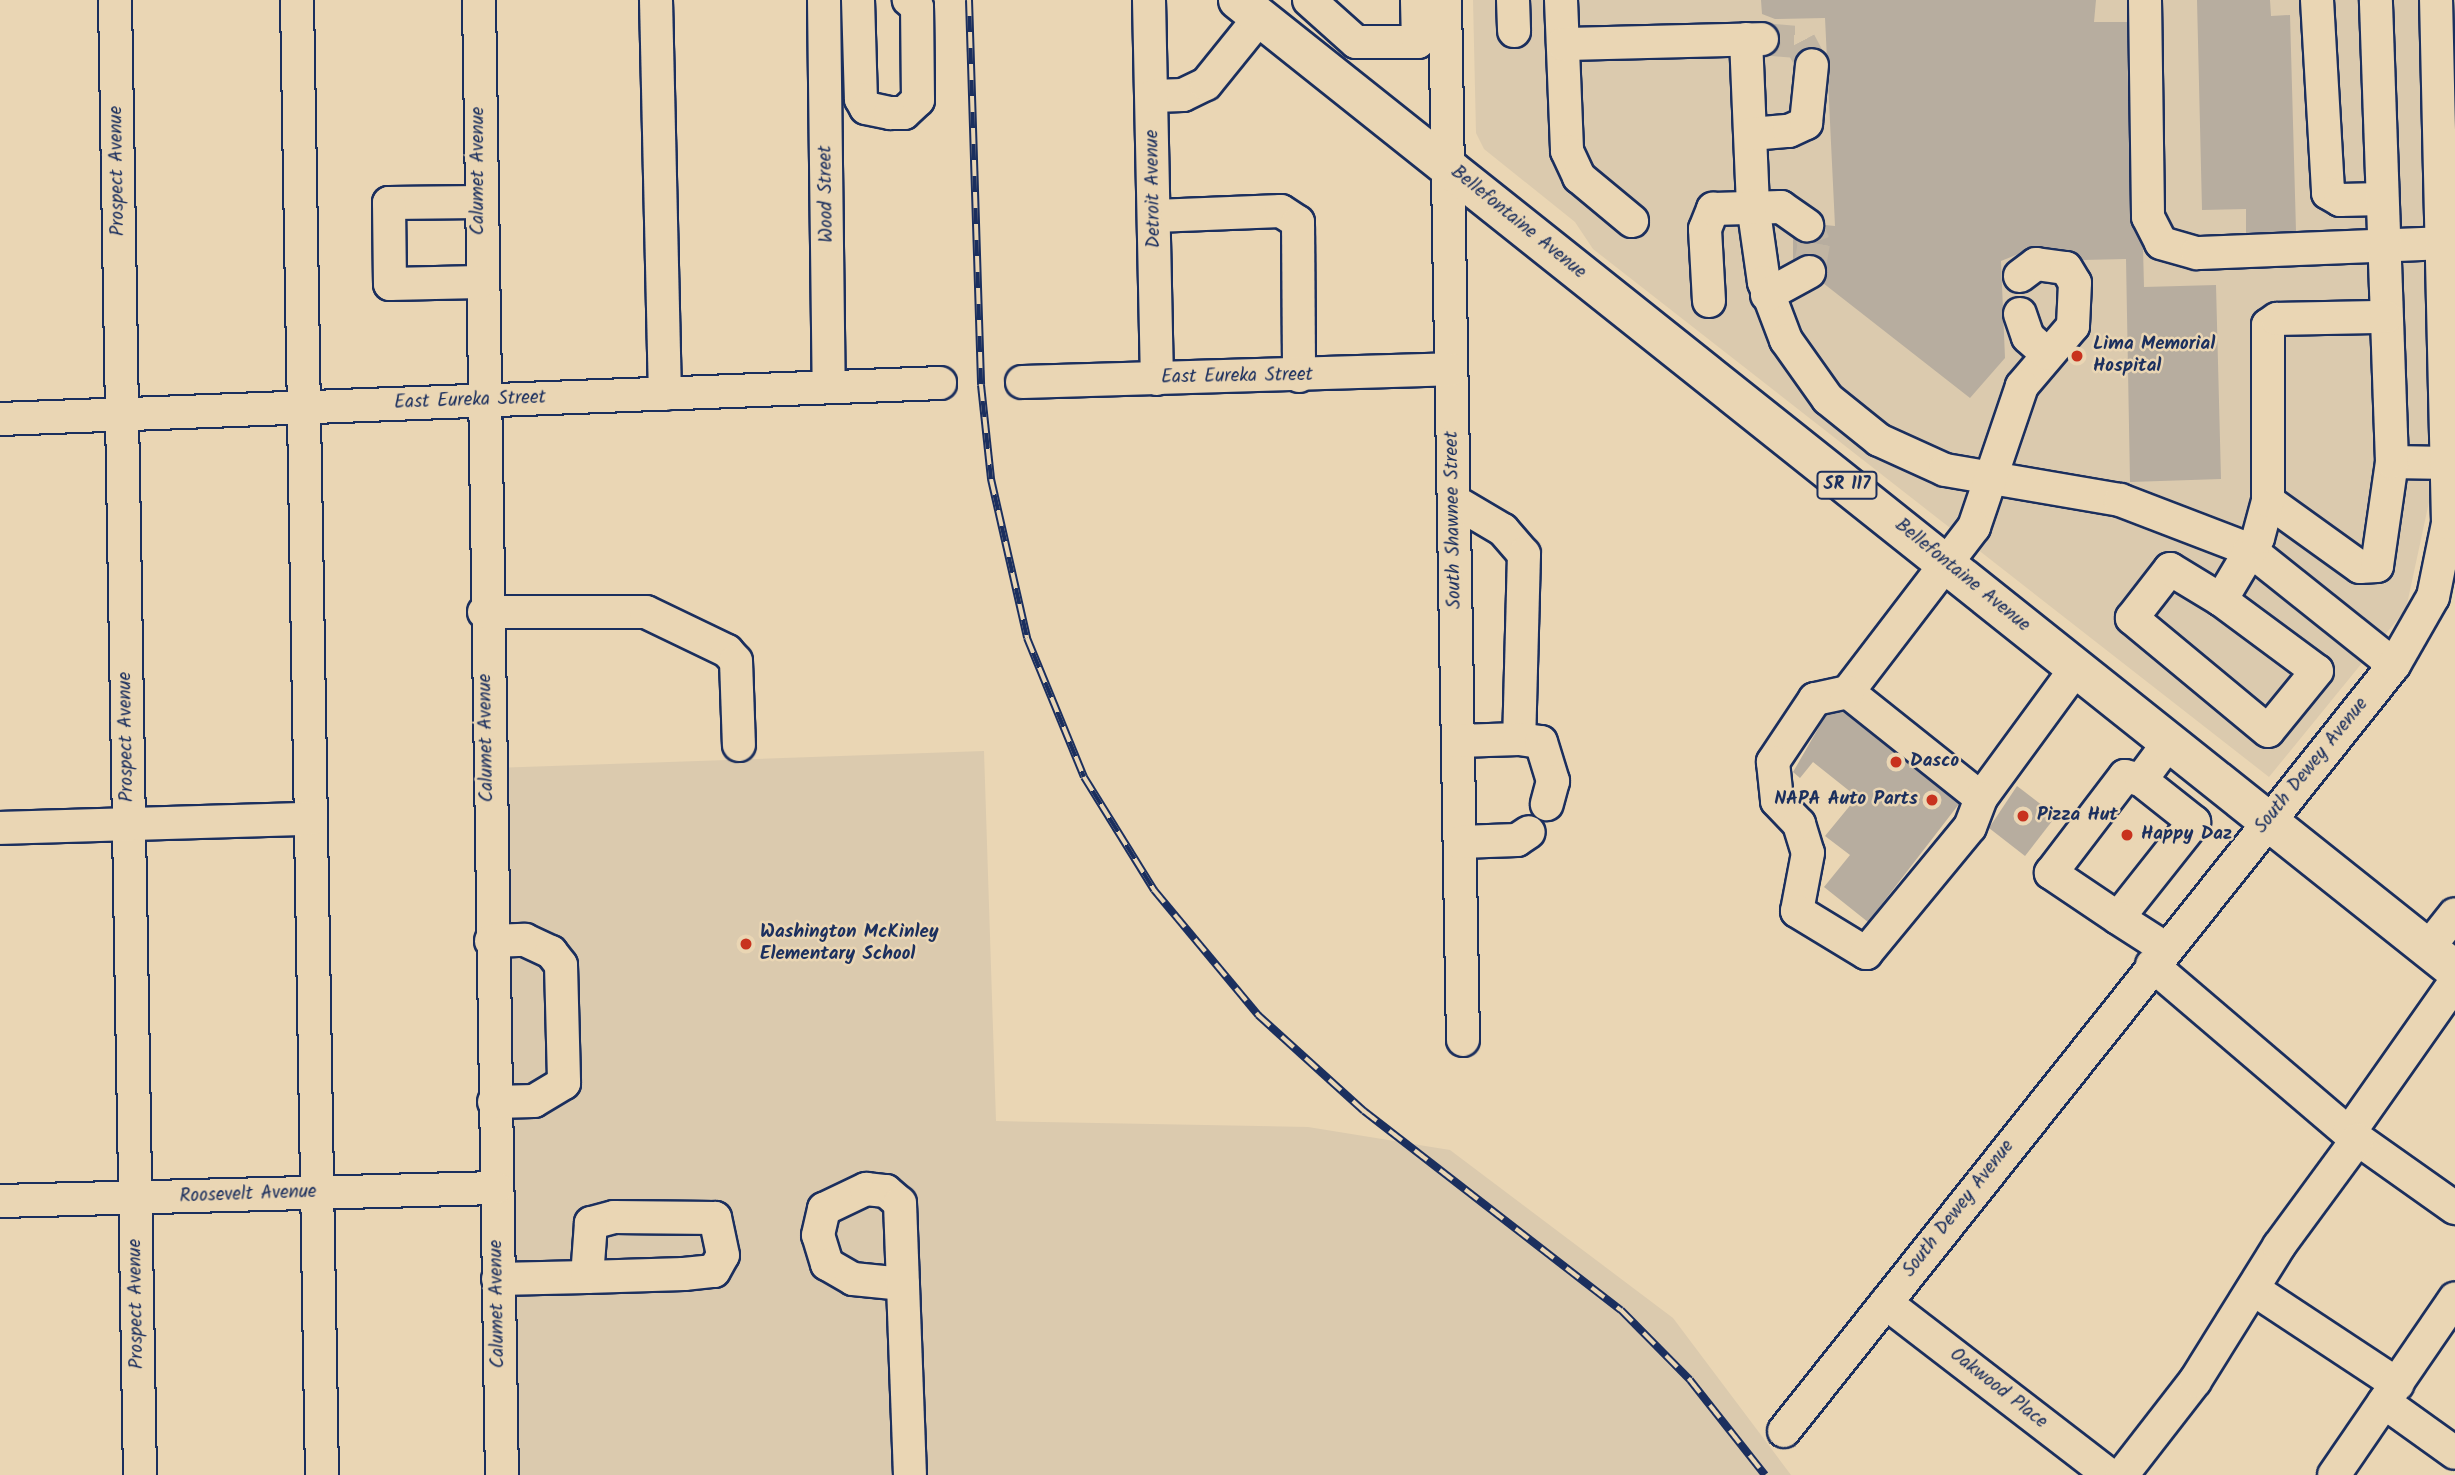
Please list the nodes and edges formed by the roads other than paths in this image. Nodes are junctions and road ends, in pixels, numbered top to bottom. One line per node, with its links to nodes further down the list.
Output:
1 (115, 0): 51 (street, Prospect Avenue)
2 (297, 0): 50 (street)
3 (479, 0): 27 (street, Calumet Avenue)
4 (656, 0): 48 (street)
5 (824, 0): 47 (street, Wood Street)
6 (858, 0): 7 (street)
7 (909, 0)
8 (1149, 0): 22 (street, Detroit Avenue)
9 (1309, 0): 10 (street)
10 (1417, 0)
11 (1445, 0): 25 (street, South Shawnee Street)
12 (1513, 0): 19 (street)
13 (1561, 0): 20 (street)
14 (2145, 0): 33 (street)
15 (2317, 0): 26 (street)
16 (2376, 0): 26 (street)
17 (2436, 0): 23 (street, South Dewey Avenue)
18 (1248, 5): 22 (street); 25 (main road, Bellefontaine Avenue / SR 117)
19 (1514, 31)
20 (1563, 54): 24 (street); 30 (street)
21 (1812, 65): 24 (street)
22 (1153, 96): 29 (street, Detroit Avenue)
23 (2448, 124): 32 (street, South Dewey Avenue)
24 (1751, 134): 28 (street)
25 (1446, 165): 42 (street, South Shawnee Street); 59 (main road, Bellefontaine Avenue / SR 117)
26 (2382, 199): 33 (street)
27 (480, 202): 36 (street, Calumet Avenue); 36 (street)
28 (1753, 205): 31 (street); 37 (street); 38 (street)
29 (1155, 216): 43 (street); 44 (street, Detroit Avenue)
30 (1632, 220)
31 (1807, 225)
32 (2443, 243): 33 (street); 54 (street, South Dewey Avenue)
33 (2384, 246): 40 (street)
34 (1809, 272): 37 (street)
35 (2020, 276): 41 (street)
36 (480, 282): 49 (street, Calumet Avenue)
37 (1768, 295): 55 (street)
38 (1709, 301)
39 (2020, 314): 41 (street)
40 (2386, 317): 53 (street); 57 (street)
41 (2047, 354): 55 (street)
42 (1451, 369): 43 (street, East Eureka Street); 56 (street, South Shawnee Street)
43 (1299, 376): 44 (street, East Eureka Street)
44 (1157, 379): 45 (street, East Eureka Street)
45 (1022, 382)
46 (940, 383): 47 (street, East Eureka Street)
47 (829, 387): 48 (street, East Eureka Street)
48 (665, 394): 49 (street, East Eureka Street)
49 (480, 401): 50 (street, East Eureka Street); 61 (street, Calumet Avenue)
50 (303, 407): 51 (street, East Eureka Street); 74 (street)
51 (122, 414): 52 (street, East Eureka Street); 76 (street, Prospect Avenue)
52 (0, 419)
53 (2392, 462): 54 (street); 57 (street)
54 (2449, 463): 62 (street, South Dewey Avenue)
55 (1992, 477): 58 (street); 59 (street)
56 (1454, 501): 65 (street); 66 (street, South Shawnee Street)
57 (2267, 501): 58 (street)
58 (2250, 550): 60 (street); 62 (street)
59 (1948, 565): 63 (main road, Bellefontaine Avenue / SR 117); 64 (street)
60 (2221, 600): 60 (street)
61 (484, 612): 68 (street); 82 (street, Calumet Avenue)
62 (2394, 665): 75 (street, South Dewey Avenue)
63 (2076, 668): 67 (main road, Bellefontaine Avenue / SR 117); 71 (street)
64 (1847, 692): 71 (street); 71 (street)
65 (1519, 738): 66 (street); 72 (street)
66 (1458, 741): 79 (street, South Shawnee Street)
67 (2169, 742): 69 (main road, Bellefontaine Avenue / SR 117); 70 (street)
68 (739, 745)
69 (2211, 777): 73 (street); 75 (main road, Bellefontaine Avenue / SR 117)
70 (2141, 780): 73 (street); 81 (street)
71 (1981, 798)
72 (1547, 804)
73 (2182, 812): 81 (street)
74 (311, 819): 76 (street); 90 (street)
75 (2266, 821): 83 (street, South Dewey Avenue); 84 (main road, Bellefontaine Avenue / SR 117)
76 (129, 824): 77 (street); 91 (street, Prospect Avenue)
77 (0, 828)
78 (1529, 832): 79 (street)
79 (1460, 842): 86 (street, South Shawnee Street)
80 (2455, 915): 84 (street)
81 (2118, 918): 83 (street)
82 (491, 942): 87 (street, Calumet Avenue); 87 (street)
83 (2158, 957): 88 (street); 99 (street, South Dewey Avenue)
84 (2441, 959)
85 (2455, 982): 88 (street)
86 (1463, 1040)
87 (494, 1102): 89 (street, Calumet Avenue)
88 (2353, 1136): 93 (street); 97 (street)
89 (496, 1188): 90 (street, Roosevelt Avenue); 95 (street, Calumet Avenue)
90 (317, 1193): 91 (street, Roosevelt Avenue); 104 (street)
91 (135, 1198): 92 (street, Roosevelt Avenue); 103 (street, Prospect Avenue)
92 (0, 1201)
93 (2455, 1208)
94 (587, 1277): 95 (street)
95 (498, 1279): 105 (street, Calumet Avenue)
96 (903, 1284): 106 (street)
97 (2253, 1289): 100 (street); 108 (street)
98 (2455, 1298): 100 (street)
99 (1886, 1303): 101 (street, South Dewey Avenue); 107 (street, Oakwood Place)
100 (2390, 1393): 102 (street); 109 (street)
101 (1784, 1431)
102 (2455, 1452)
103 (140, 1475)
104 (322, 1475)
105 (502, 1475)
106 (910, 1475)
107 (2109, 1475)
108 (2122, 1475)
109 (2334, 1475)

